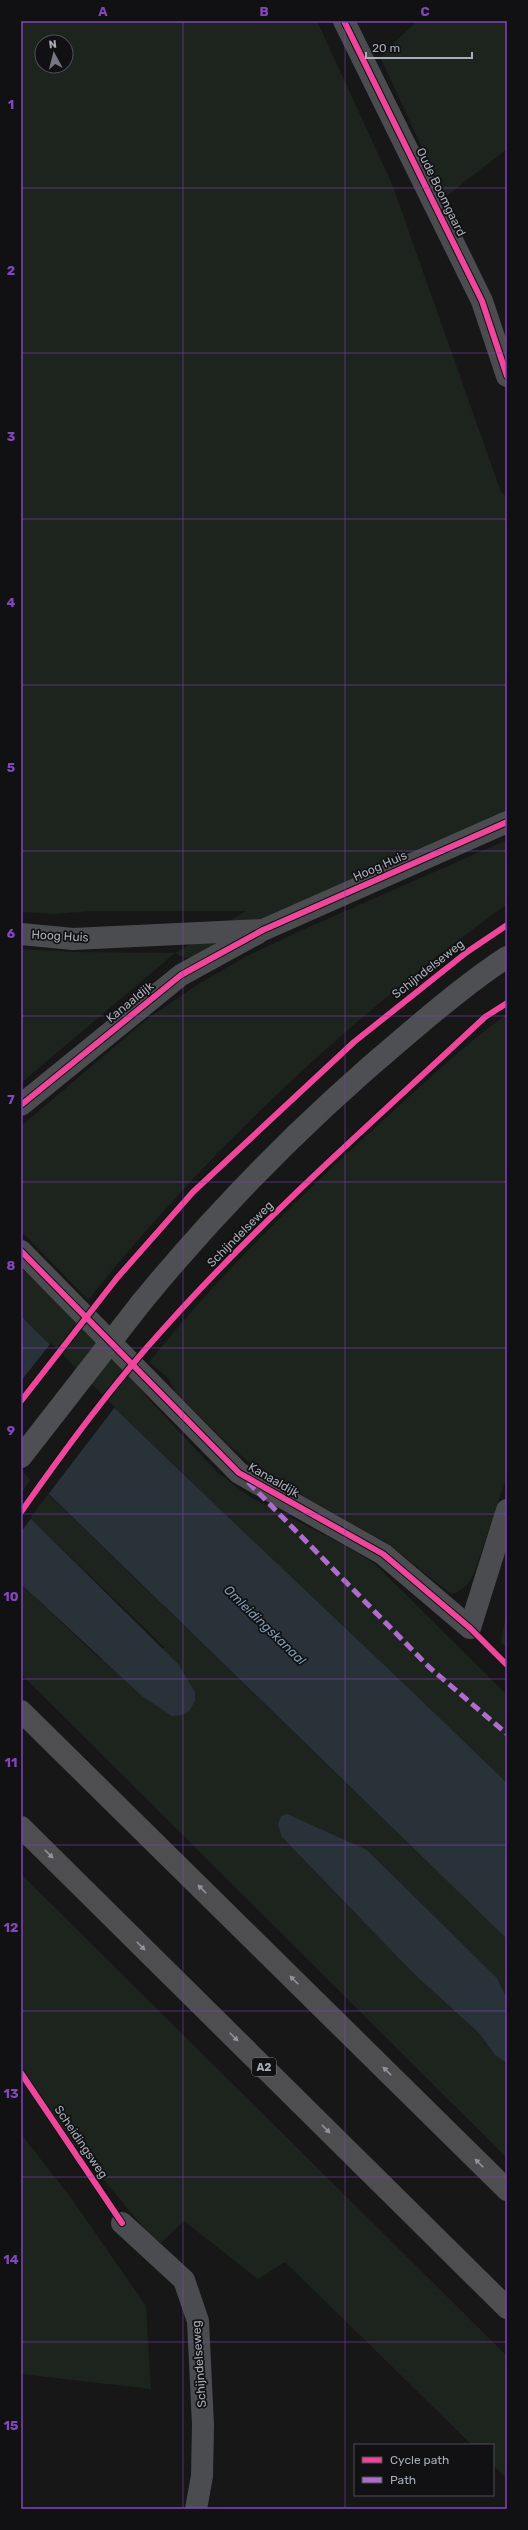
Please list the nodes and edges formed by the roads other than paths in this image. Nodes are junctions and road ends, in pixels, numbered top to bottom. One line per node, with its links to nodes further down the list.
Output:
1 (344, 21): 2 (street, Oude Boomgaard)
2 (507, 376)
3 (507, 822): 4 (street, Hoog Huis)
4 (263, 930): 5 (street, Hoog Huis); 7 (street, Kanaaldijk)
5 (21, 934)
6 (507, 957): 9 (main road, bridge)
7 (21, 1105)
8 (21, 1250): 10 (street, Kanaaldijk)
9 (21, 1457)
10 (507, 1510)
11 (21, 1711): 13 (highway, one-way to 11)
12 (21, 1827): 15 (highway, A2, one-way to 15)
13 (507, 2190)
14 (122, 2223): 16 (street, Schijndelseweg)
15 (507, 2308)
16 (196, 2509)

